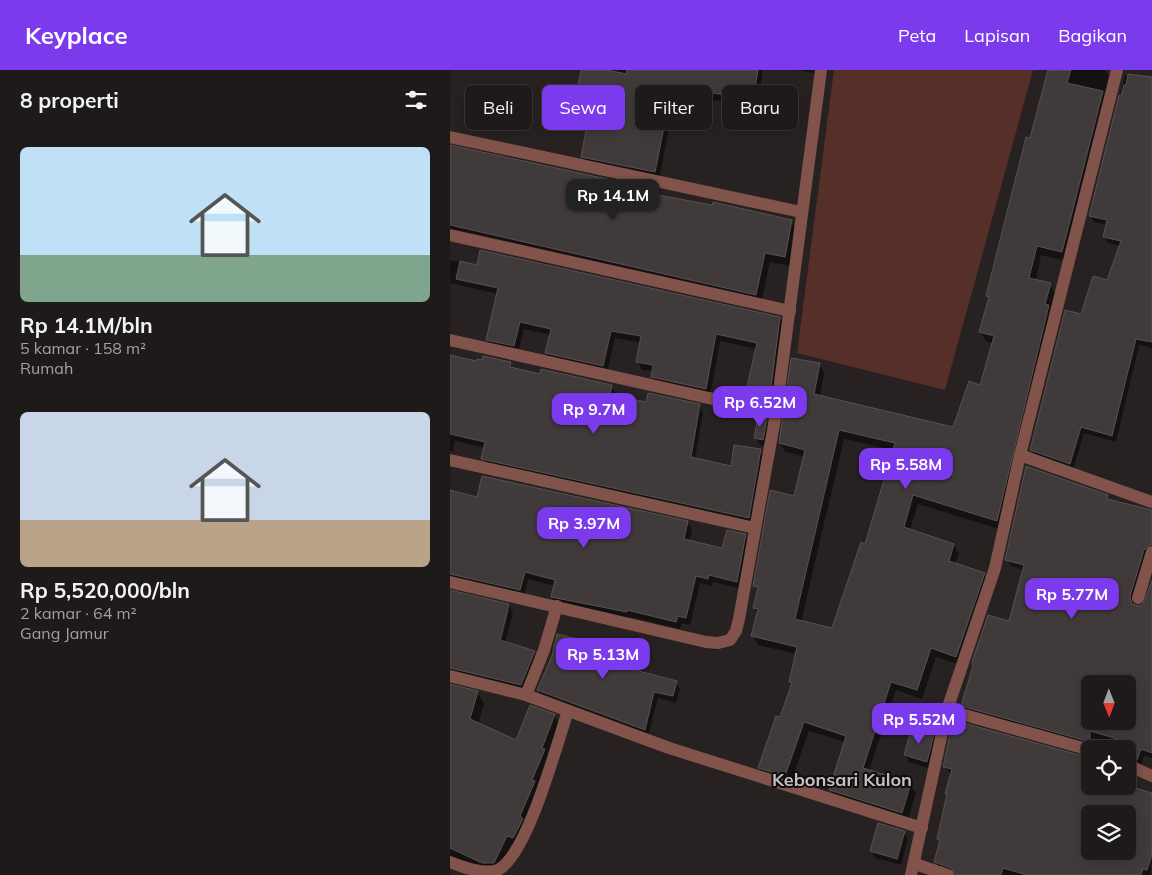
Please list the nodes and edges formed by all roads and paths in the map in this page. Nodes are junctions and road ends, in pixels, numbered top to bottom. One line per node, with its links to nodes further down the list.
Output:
1 (1117, 70): 9 (street)
2 (817, 71): 4 (street)
3 (450, 137): 4 (street)
4 (802, 212): 6 (street)
5 (450, 235): 6 (street)
6 (790, 311): 8 (street)
7 (450, 340): 8 (street)
8 (776, 413): 12 (street)
9 (1020, 456): 11 (street); 19 (street)
10 (450, 460): 12 (street)
11 (1152, 502)
12 (755, 528): 16 (street)
13 (1152, 552): 15 (street)
14 (450, 582): 16 (street)
15 (1138, 598)
16 (557, 606): 18 (street)
17 (450, 676): 18 (street)
18 (526, 695): 20 (street)
19 (947, 710): 21 (street); 24 (street)
20 (568, 711): 24 (street); 25 (street)
21 (1081, 747)
22 (1136, 769): 23 (street)
23 (1152, 776)
24 (922, 828): 26 (street)
25 (450, 862)
26 (913, 869): 27 (street)
27 (948, 875)

